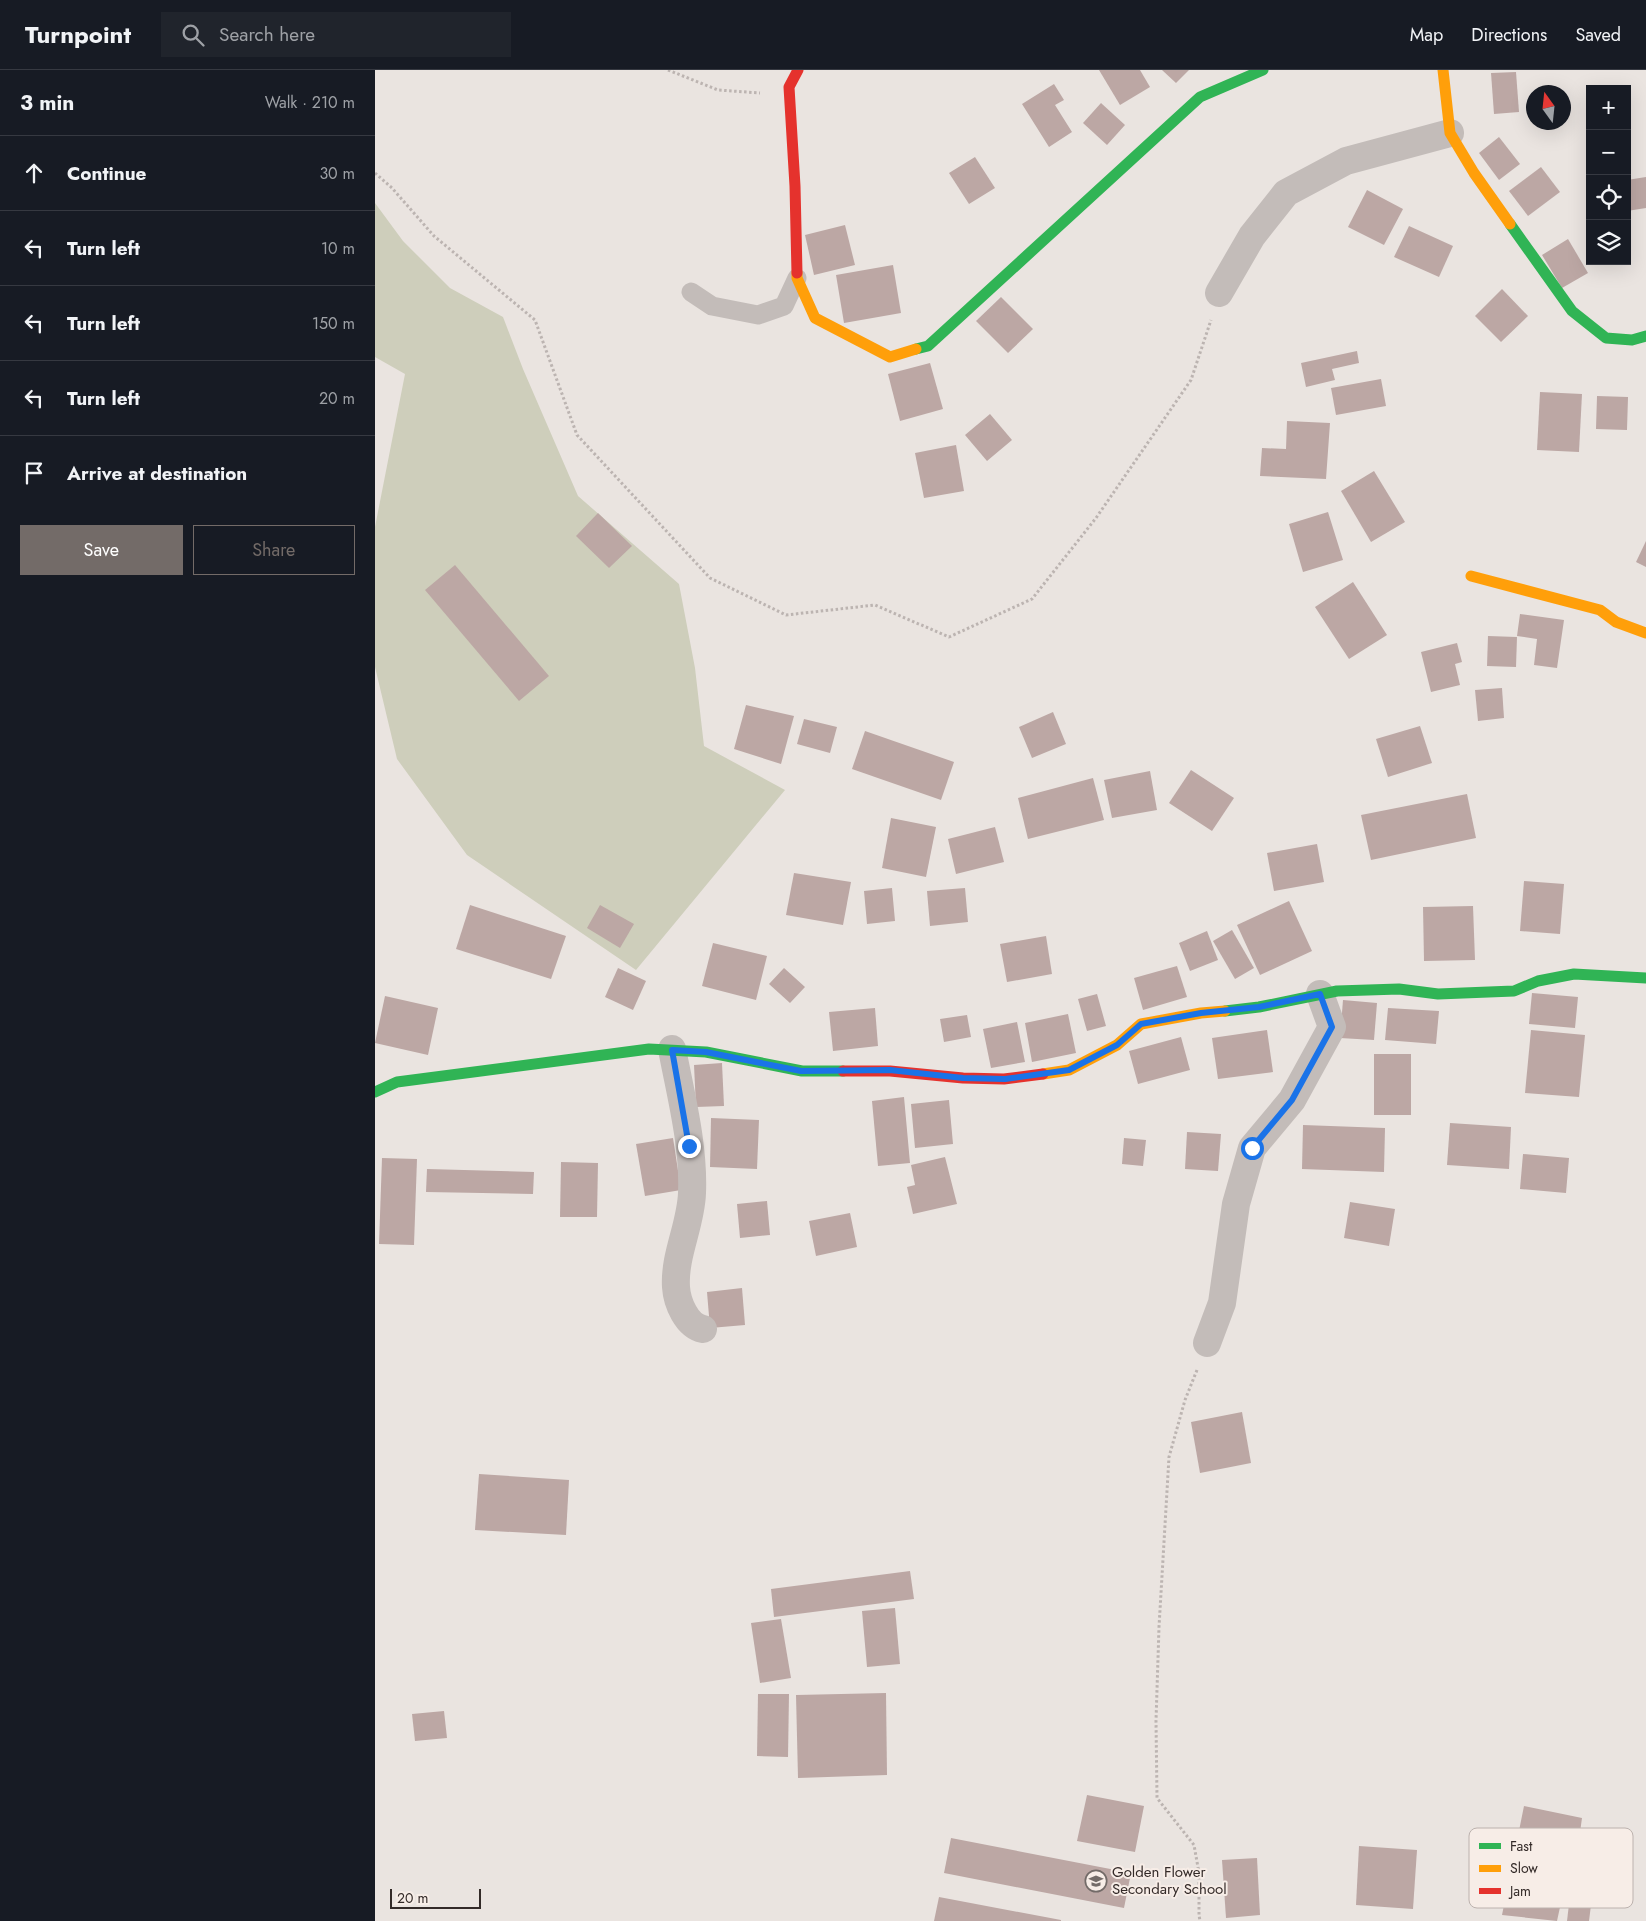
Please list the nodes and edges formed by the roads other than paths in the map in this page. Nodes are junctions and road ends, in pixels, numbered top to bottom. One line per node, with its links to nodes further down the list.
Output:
1 (798, 70): 5 (street)
2 (1263, 70): 5 (street)
3 (1443, 70): 4 (street)
4 (1450, 133): 7 (street); 8 (street)
5 (797, 278): 6 (lane)
6 (691, 292)
7 (1219, 293)
8 (1646, 336)
9 (1471, 576): 10 (street)
10 (1646, 633)
11 (1646, 978): 12 (street)
12 (1320, 994): 13 (street); 16 (street)
13 (672, 1050): 14 (street); 15 (street)
14 (375, 1092)
15 (703, 1329)
16 (1207, 1344)

